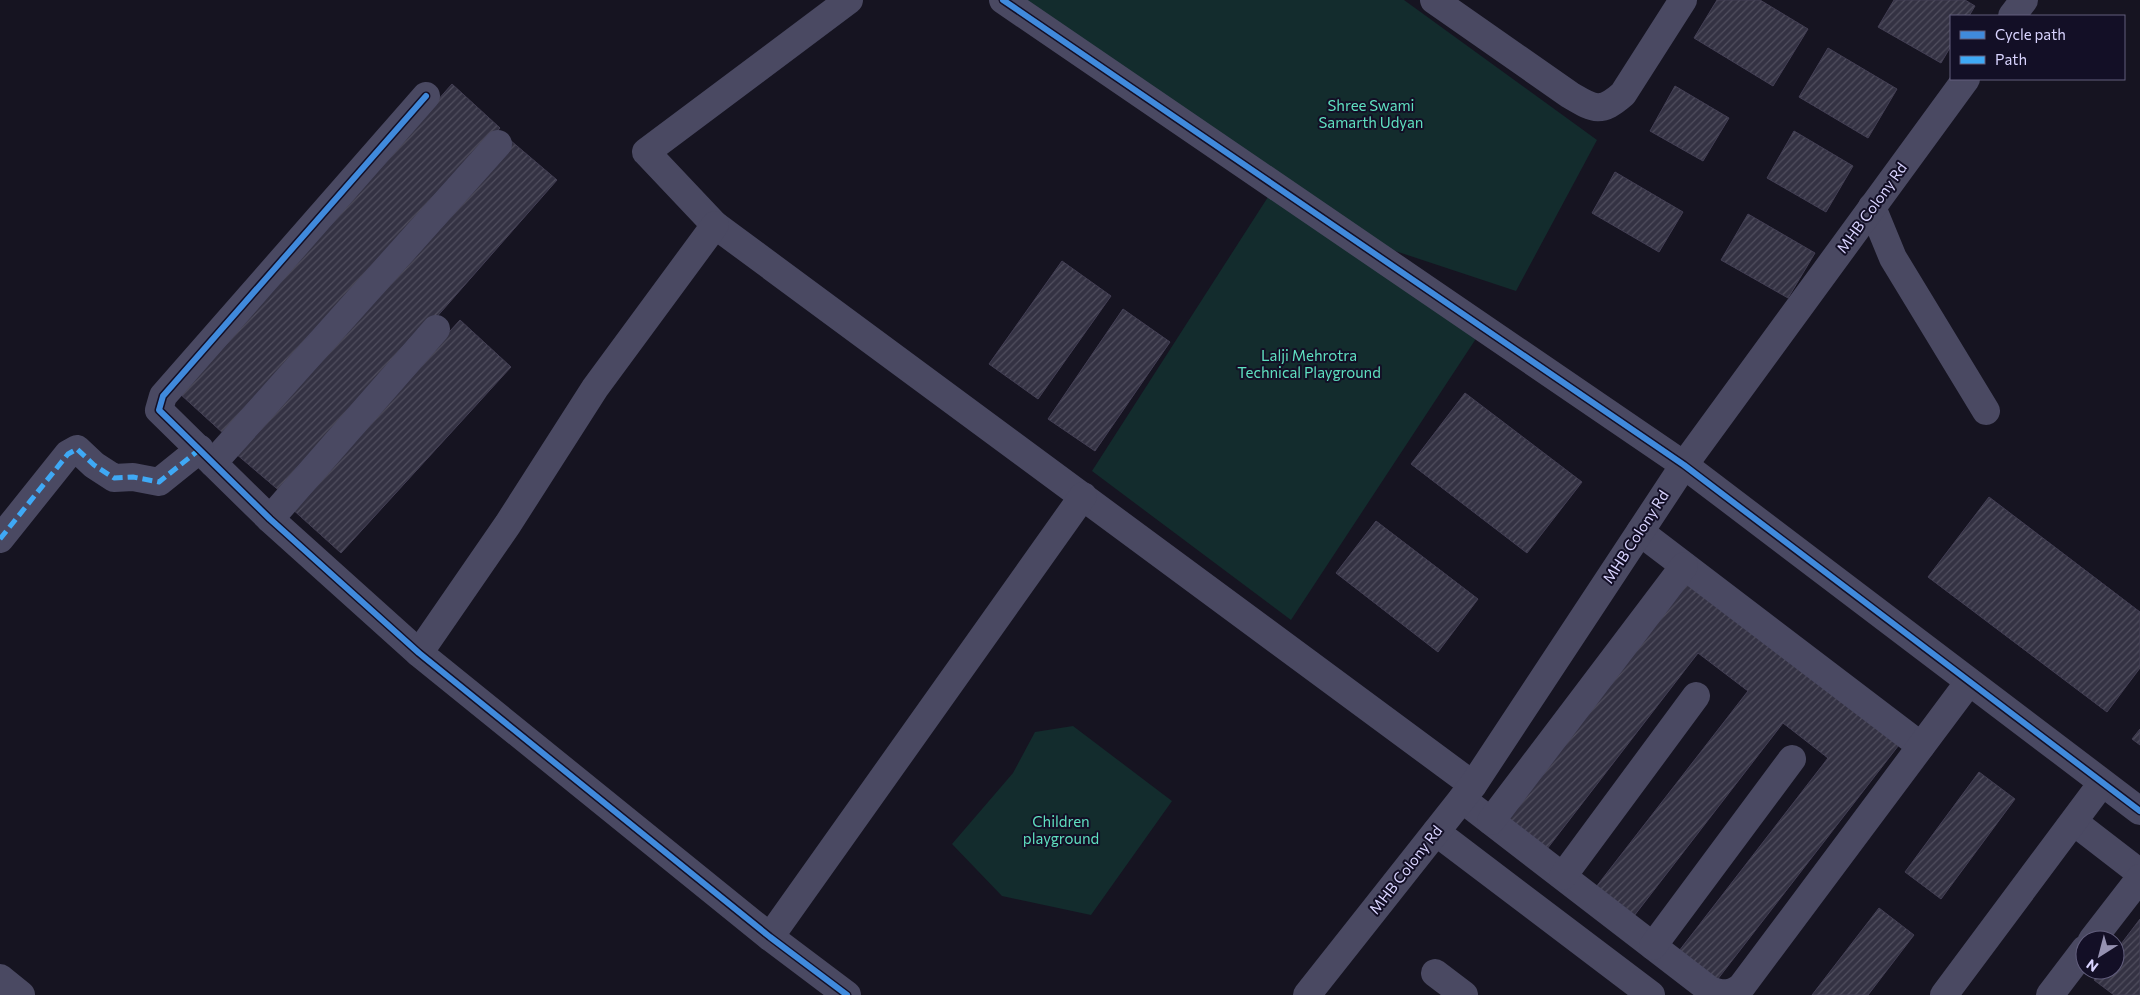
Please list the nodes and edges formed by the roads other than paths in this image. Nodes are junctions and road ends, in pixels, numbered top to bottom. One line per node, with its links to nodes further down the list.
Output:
1 (849, 0): 11 (street)
2 (1003, 0): 15 (street)
3 (1434, 0): 4 (street)
4 (1683, 0)
5 (2024, 0): 6 (street)
6 (2013, 15)
7 (1965, 80): 10 (street, MHB Colony Rd)
8 (426, 96): 14 (street)
9 (498, 144): 14 (street)
10 (1872, 207): 13 (street); 15 (street, MHB Colony Rd)
11 (715, 225): 16 (street); 21 (street)
12 (436, 329): 17 (street)
13 (1986, 411)
14 (206, 456): 17 (street); 19 (street)
15 (1684, 465): 18 (street, MHB Colony Rd); 22 (street)
16 (1083, 496): 27 (street); 36 (street)
17 (270, 519): 21 (street)
18 (1640, 532): 20 (street); 27 (street, MHB Colony Rd)
19 (0, 539)
20 (1684, 566): 24 (street); 29 (street)
21 (419, 653): 36 (street)
22 (1969, 682): 24 (street); 26 (street)
23 (1696, 696): 33 (street)
24 (1920, 746): 37 (street)
25 (1792, 759): 37 (street)
26 (2102, 783): 28 (street); 30 (street)
27 (1468, 792): 29 (street); 31 (street, MHB Colony Rd)
28 (2140, 811)
29 (1491, 821): 33 (street)
30 (2074, 822): 32 (street); 46 (street)
31 (1436, 832): 43 (street, MHB Colony Rd); 45 (street)
32 (2140, 873)
33 (1563, 876): 37 (street)
34 (2140, 878): 35 (street)
35 (2100, 930)
36 (770, 937): 42 (street)
37 (1653, 946)
38 (2075, 962): 47 (street)
39 (1435, 973): 44 (street)
40 (0, 978): 41 (street)
41 (21, 995)
42 (847, 995)
43 (1307, 995)
44 (1464, 995)
45 (1651, 995)
46 (1944, 995)
47 (2050, 995)

